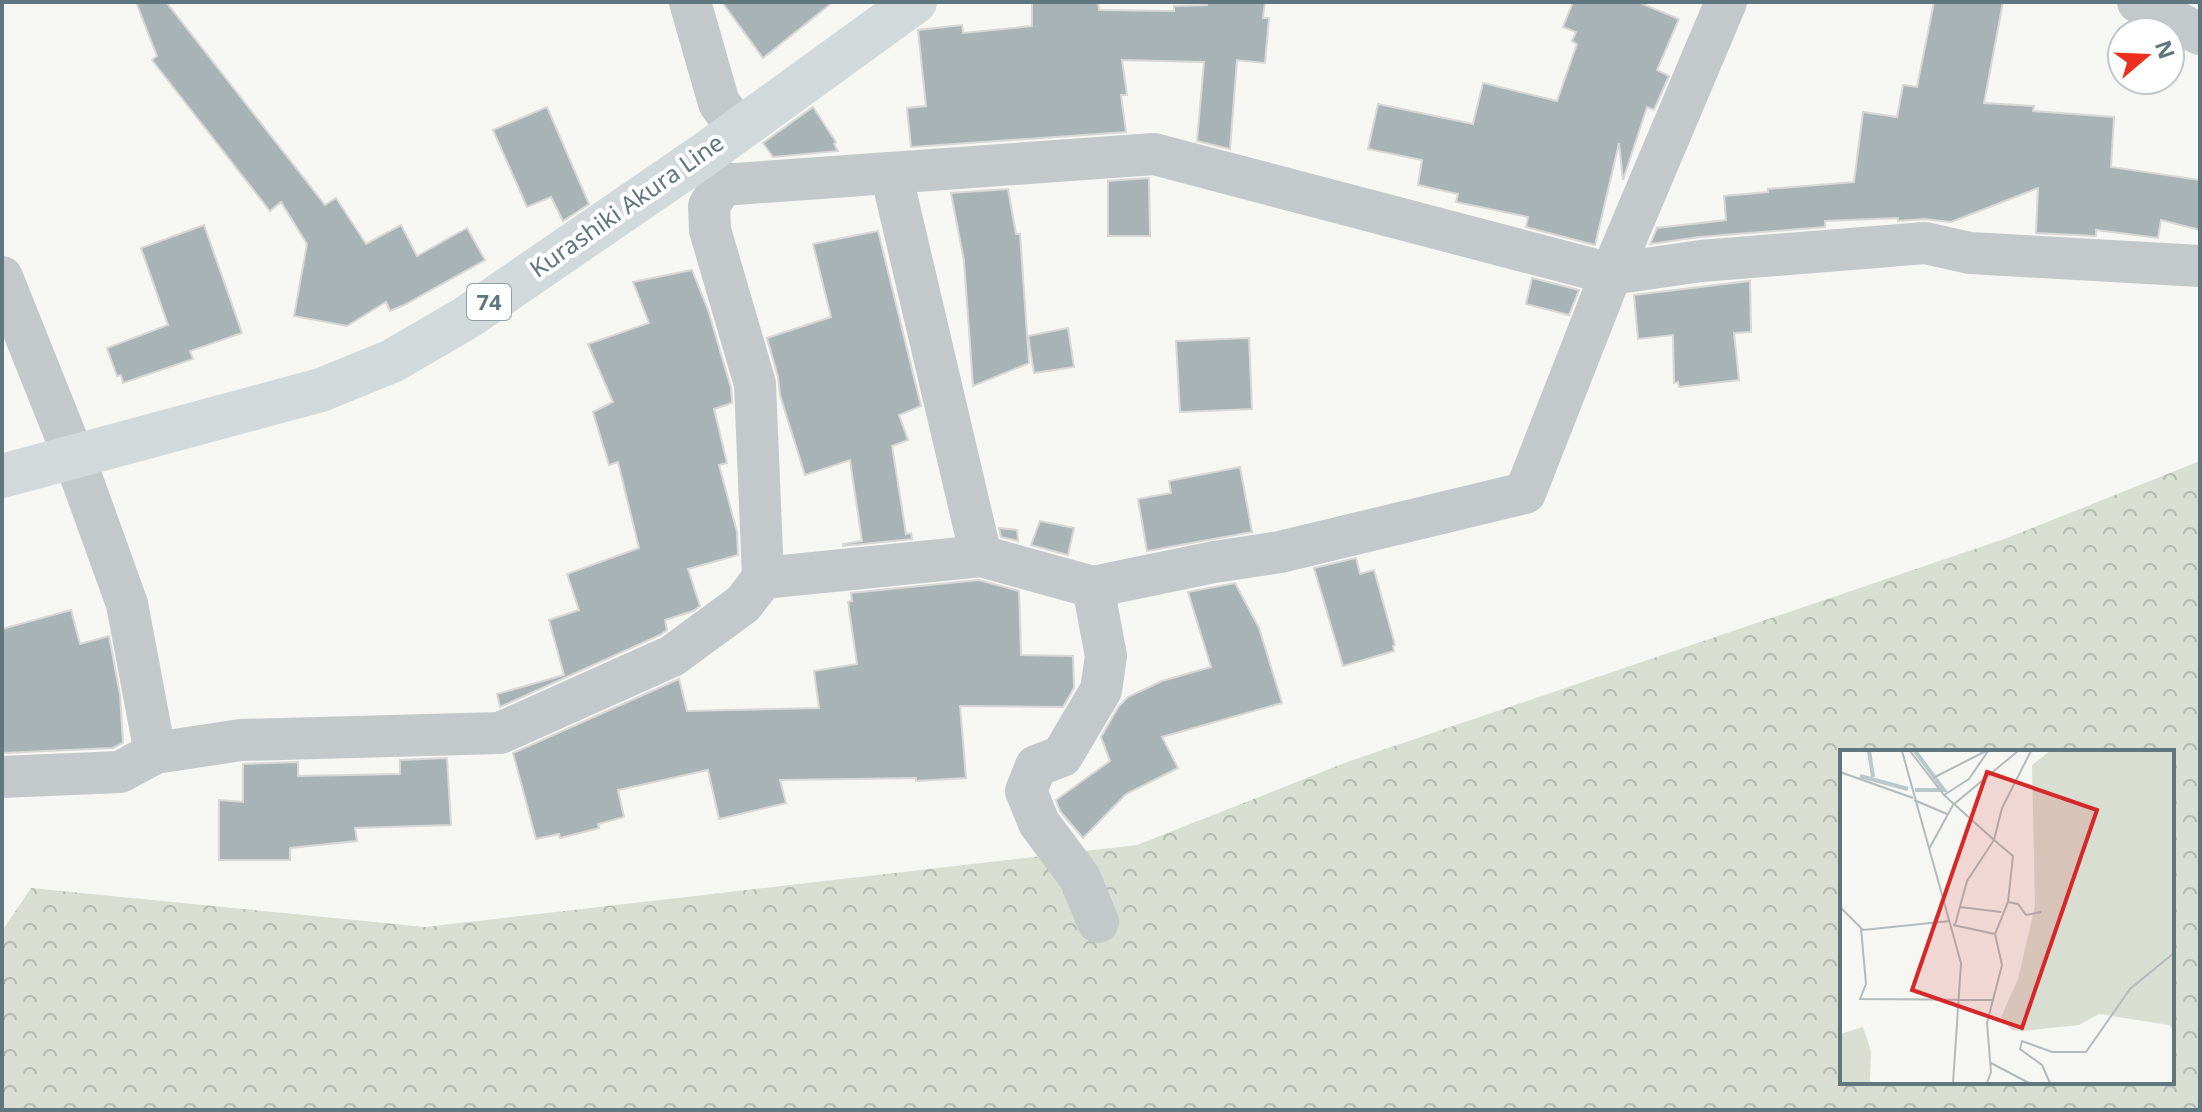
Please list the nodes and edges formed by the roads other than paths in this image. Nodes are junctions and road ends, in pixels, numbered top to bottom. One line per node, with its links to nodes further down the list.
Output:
1 (690, 2): 6 (street)
2 (915, 2): 6 (main road, Kurashiki Akura Line / 74)
3 (1726, 2): 10 (street)
4 (2138, 2): 5 (street)
5 (2200, 34)
6 (738, 129): 7 (main road, Kurashiki Akura Line / 74)
7 (711, 171): 8 (street); 12 (main road, Kurashiki Akura Line / 74); 15 (street)
8 (891, 173): 10 (street); 14 (street)
9 (2200, 266): 10 (street)
10 (1611, 274): 16 (street)
11 (2, 277): 12 (street)
12 (74, 457): 13 (main road, Kurashiki Akura Line / 74); 17 (street)
13 (2, 476)
14 (981, 556): 15 (street); 16 (street)
15 (763, 578): 17 (street)
16 (1093, 587): 19 (street)
17 (155, 753): 18 (street)
18 (2, 777)
19 (1098, 922)

